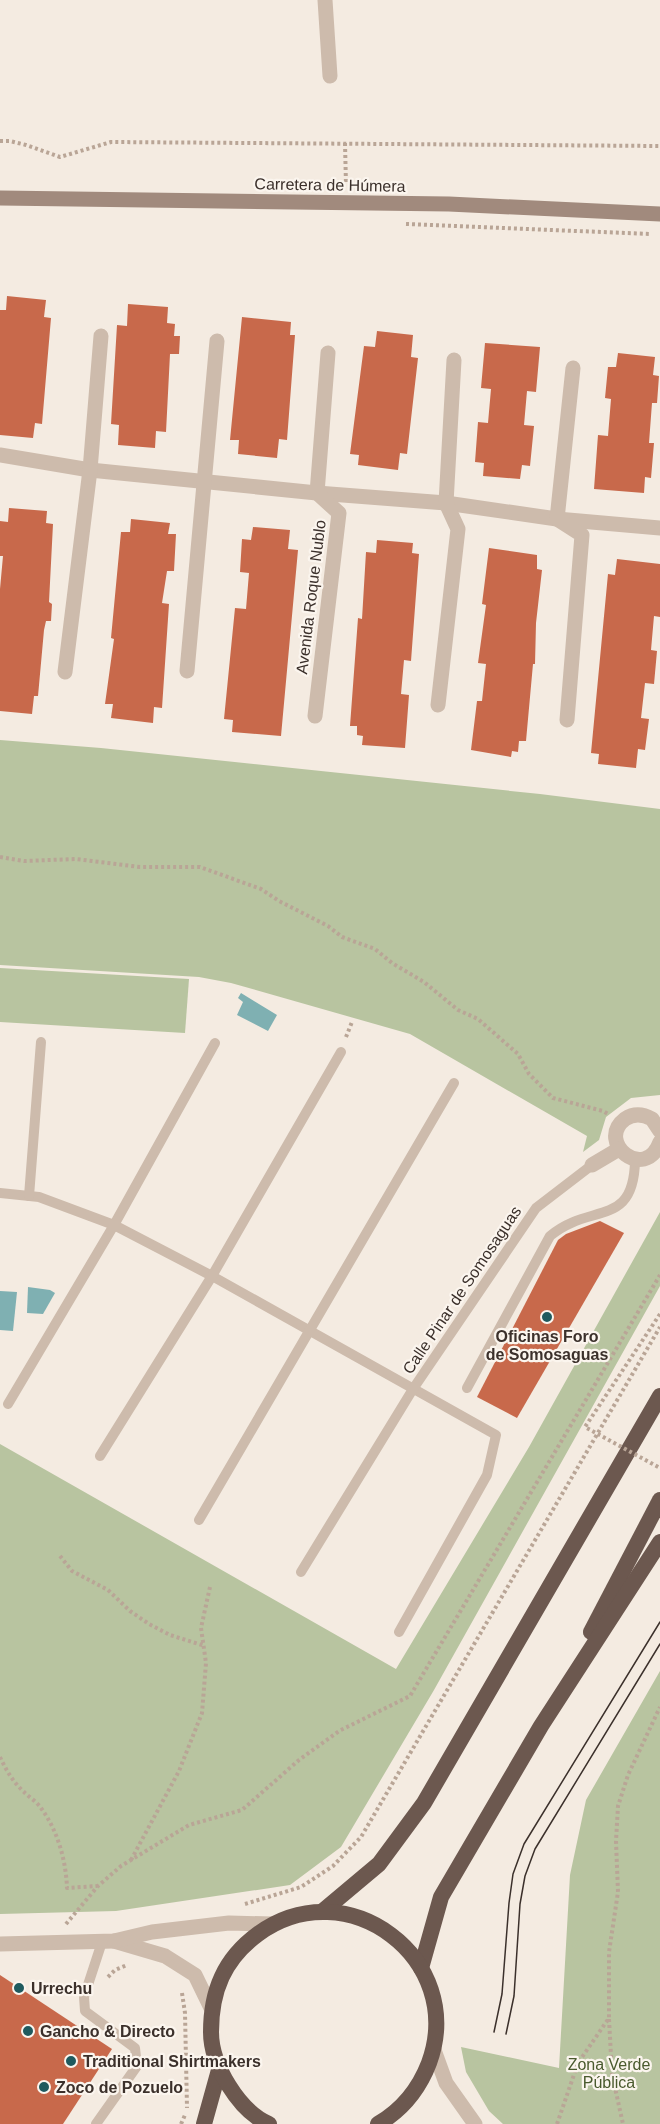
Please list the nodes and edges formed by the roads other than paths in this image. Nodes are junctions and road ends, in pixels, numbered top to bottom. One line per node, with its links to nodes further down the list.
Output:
1 (325, 0): 2 (street)
2 (330, 76)
3 (0, 198): 4 (main road, Carretera de Húmera)
4 (449, 204): 5 (main road); 6 (main road, Carretera de Húmera)
5 (660, 204)
6 (660, 214)
7 (101, 336): 13 (street)
8 (217, 341): 14 (street)
9 (328, 353): 15 (street)
10 (454, 360): 16 (street)
11 (573, 368): 17 (street)
12 (0, 456): 13 (street)
13 (90, 470): 14 (street); 20 (street)
14 (203, 482): 15 (street); 19 (street)
15 (316, 493): 16 (street); 22 (street, Avenida Roque Nublo)
16 (446, 503): 17 (street); 21 (street)
17 (557, 519): 18 (street); 23 (street)
18 (660, 528)
19 (188, 671)
20 (65, 672)
21 (438, 705)
22 (315, 716)
23 (567, 720)
24 (41, 1042): 34 (lane)
25 (215, 1042): 35 (lane)
26 (341, 1052): 36 (lane)
27 (454, 1083): 37 (lane)
28 (659, 1127): 30 (street)
29 (660, 1142): 31 (street)
30 (619, 1149): 31 (street); 32 (street)
31 (635, 1160): 38 (lane)
32 (592, 1165): 39 (lane, Calle Pinar de Somosaguas)
33 (0, 1194): 34 (lane, Calle Pinar de Somosaguas)
34 (29, 1196): 35 (lane, Calle Pinar de Somosaguas)
35 (114, 1225): 36 (lane, Calle Pinar de Somosaguas); 41 (lane)
36 (212, 1275): 37 (lane, Calle Pinar de Somosaguas); 42 (lane)
37 (309, 1330): 39 (lane, Calle Pinar de Somosaguas); 44 (lane)
38 (467, 1388)
39 (412, 1389): 46 (lane, Calle Pinar de Somosaguas); 47 (lane, Calle Pinar de Somosaguas)
40 (660, 1396): 49 (highway)
41 (8, 1404)
42 (100, 1456)
43 (660, 1500): 48 (highway)
44 (199, 1520)
45 (660, 1542): 48 (highway)
46 (301, 1572)
47 (399, 1632)
48 (541, 1726): 53 (highway)
49 (323, 1911): 50 (highway); 53 (highway)
50 (272, 1924): 51 (street); 54 (highway)
51 (108, 1942): 52 (street); 54 (street); 57 (lane)
52 (0, 1944)
53 (422, 1968): 55 (highway)
54 (211, 2008): 56 (highway)
55 (434, 2049): 60 (highway); 61 (street)
56 (219, 2070): 58 (highway); 59 (highway)
57 (96, 2124)
58 (204, 2124)
59 (269, 2124)
60 (380, 2124)
61 (475, 2124)

